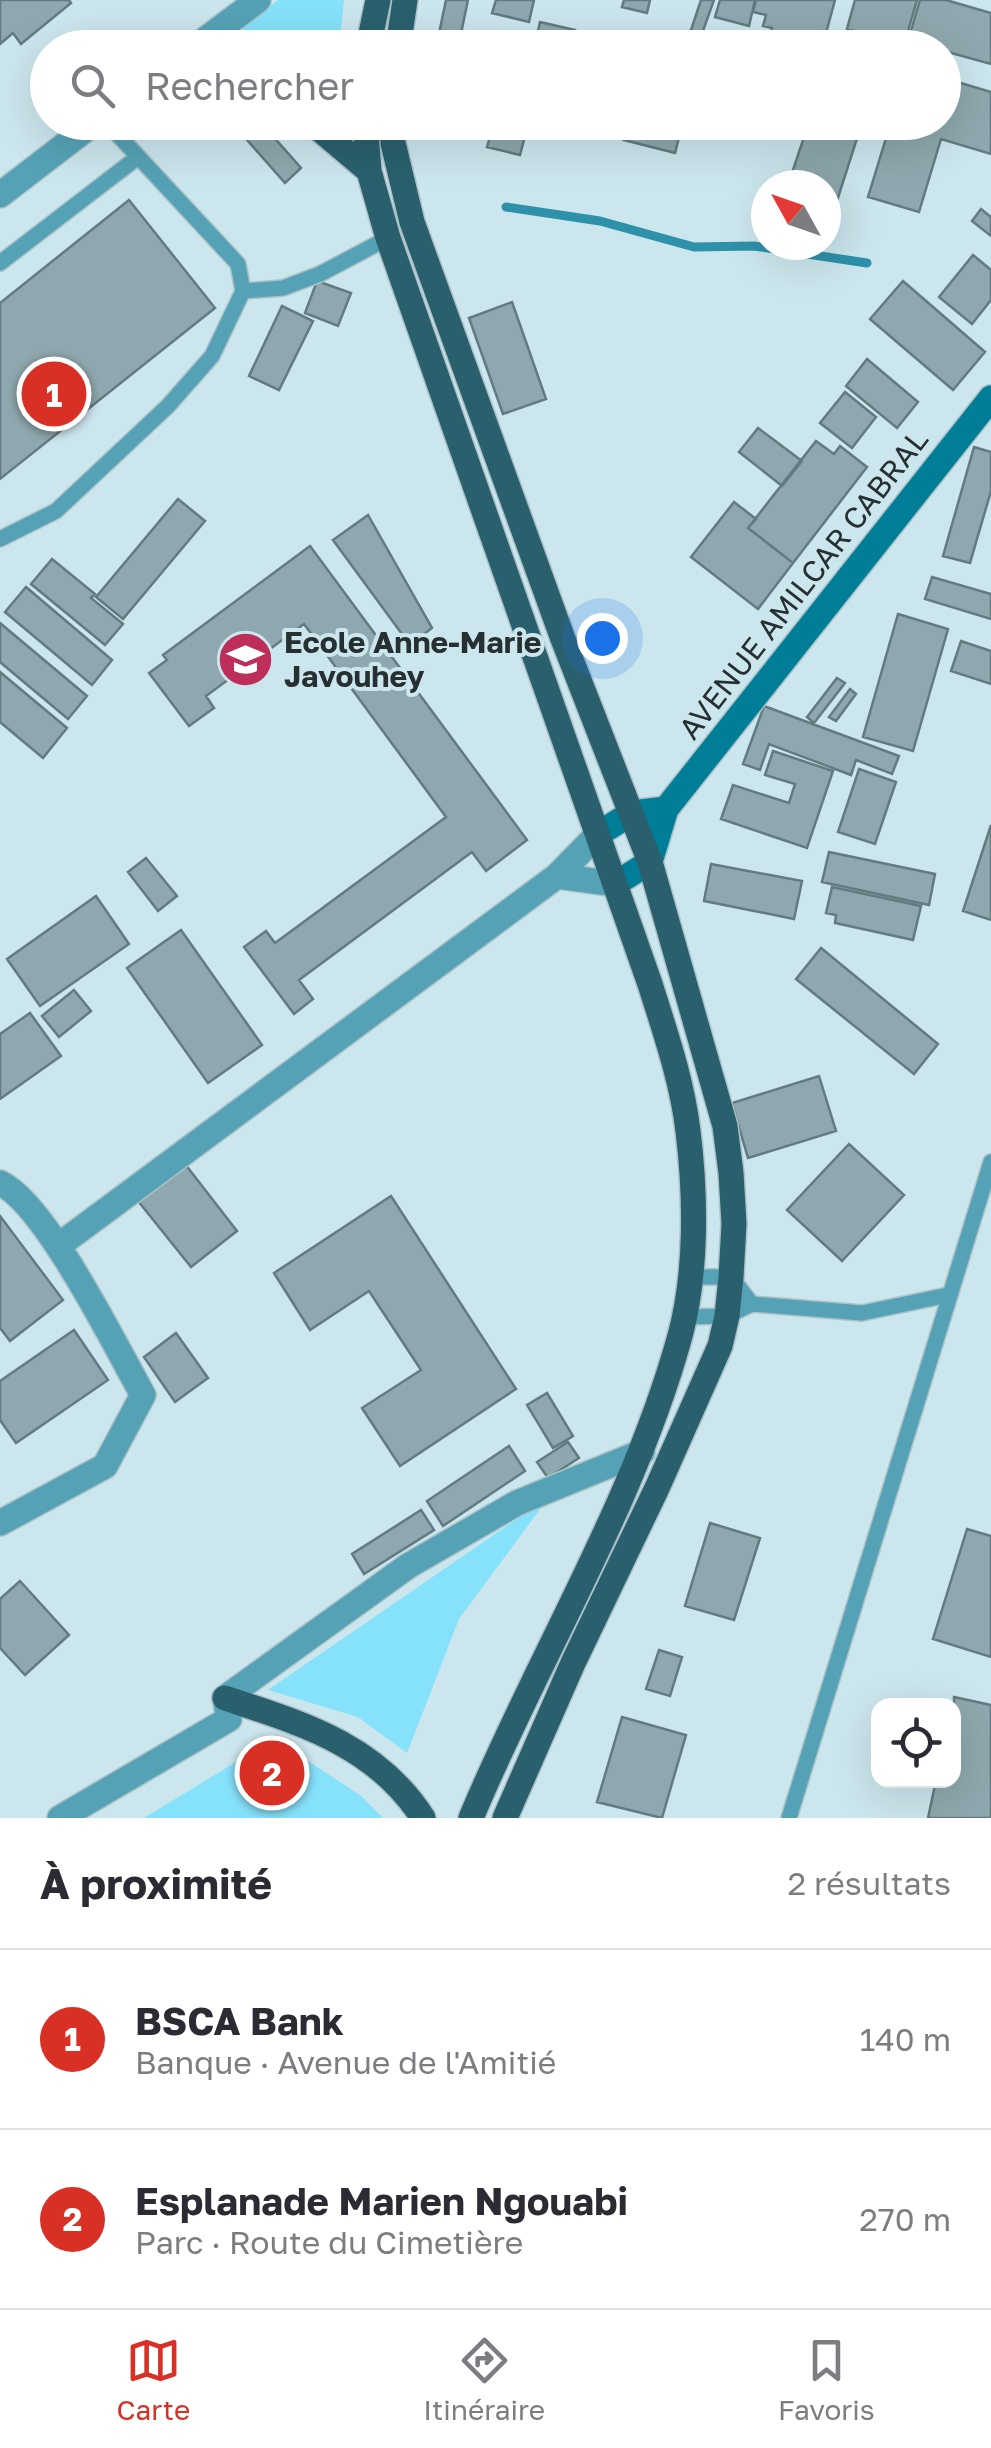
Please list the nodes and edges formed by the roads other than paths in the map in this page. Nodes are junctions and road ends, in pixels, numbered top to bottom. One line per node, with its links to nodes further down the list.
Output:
1 (258, 0): 4 (street)
2 (378, 0): 5 (main road)
3 (405, 0): 6 (main road)
4 (218, 30)
5 (372, 30)
6 (401, 30)
7 (71, 140): 14 (street)
8 (122, 140): 12 (lane)
9 (332, 140): 13 (main road)
10 (366, 140): 13 (main road)
11 (393, 140): 21 (main road)
12 (138, 157): 16 (lane); 17 (lane)
13 (369, 171): 15 (main road)
14 (0, 195)
15 (388, 238): 17 (lane); 22 (main road)
16 (0, 262)
17 (243, 291): 19 (lane)
18 (991, 398): 20 (main road, AVENUE AMILCAR CABRAL)
19 (0, 539)
20 (666, 809): 21 (main road); 23 (main road, AVENUE AMILCAR CABRAL)
21 (632, 813): 22 (main road); 23 (main road)
22 (598, 834): 24 (street); 25 (main road)
23 (650, 862): 25 (main road); 30 (main road)
24 (557, 876): 25 (street); 28 (street)
25 (615, 884): 29 (main road)
26 (991, 1162): 31 (lane)
27 (0, 1183): 28 (street)
28 (58, 1246): 36 (street)
29 (690, 1278): 30 (lane); 33 (main road)
30 (731, 1278): 32 (lane); 34 (main road)
31 (948, 1294): 32 (lane); 42 (lane)
32 (752, 1304): 34 (lane)
33 (684, 1316): 34 (lane); 35 (main road)
34 (727, 1316): 41 (main road)
35 (642, 1452): 37 (street); 40 (main road)
36 (0, 1523)
37 (225, 1698): 38 (street); 39 (main road)
38 (60, 1818)
39 (423, 1818)
40 (471, 1818)
41 (505, 1818)
42 (789, 1818)

